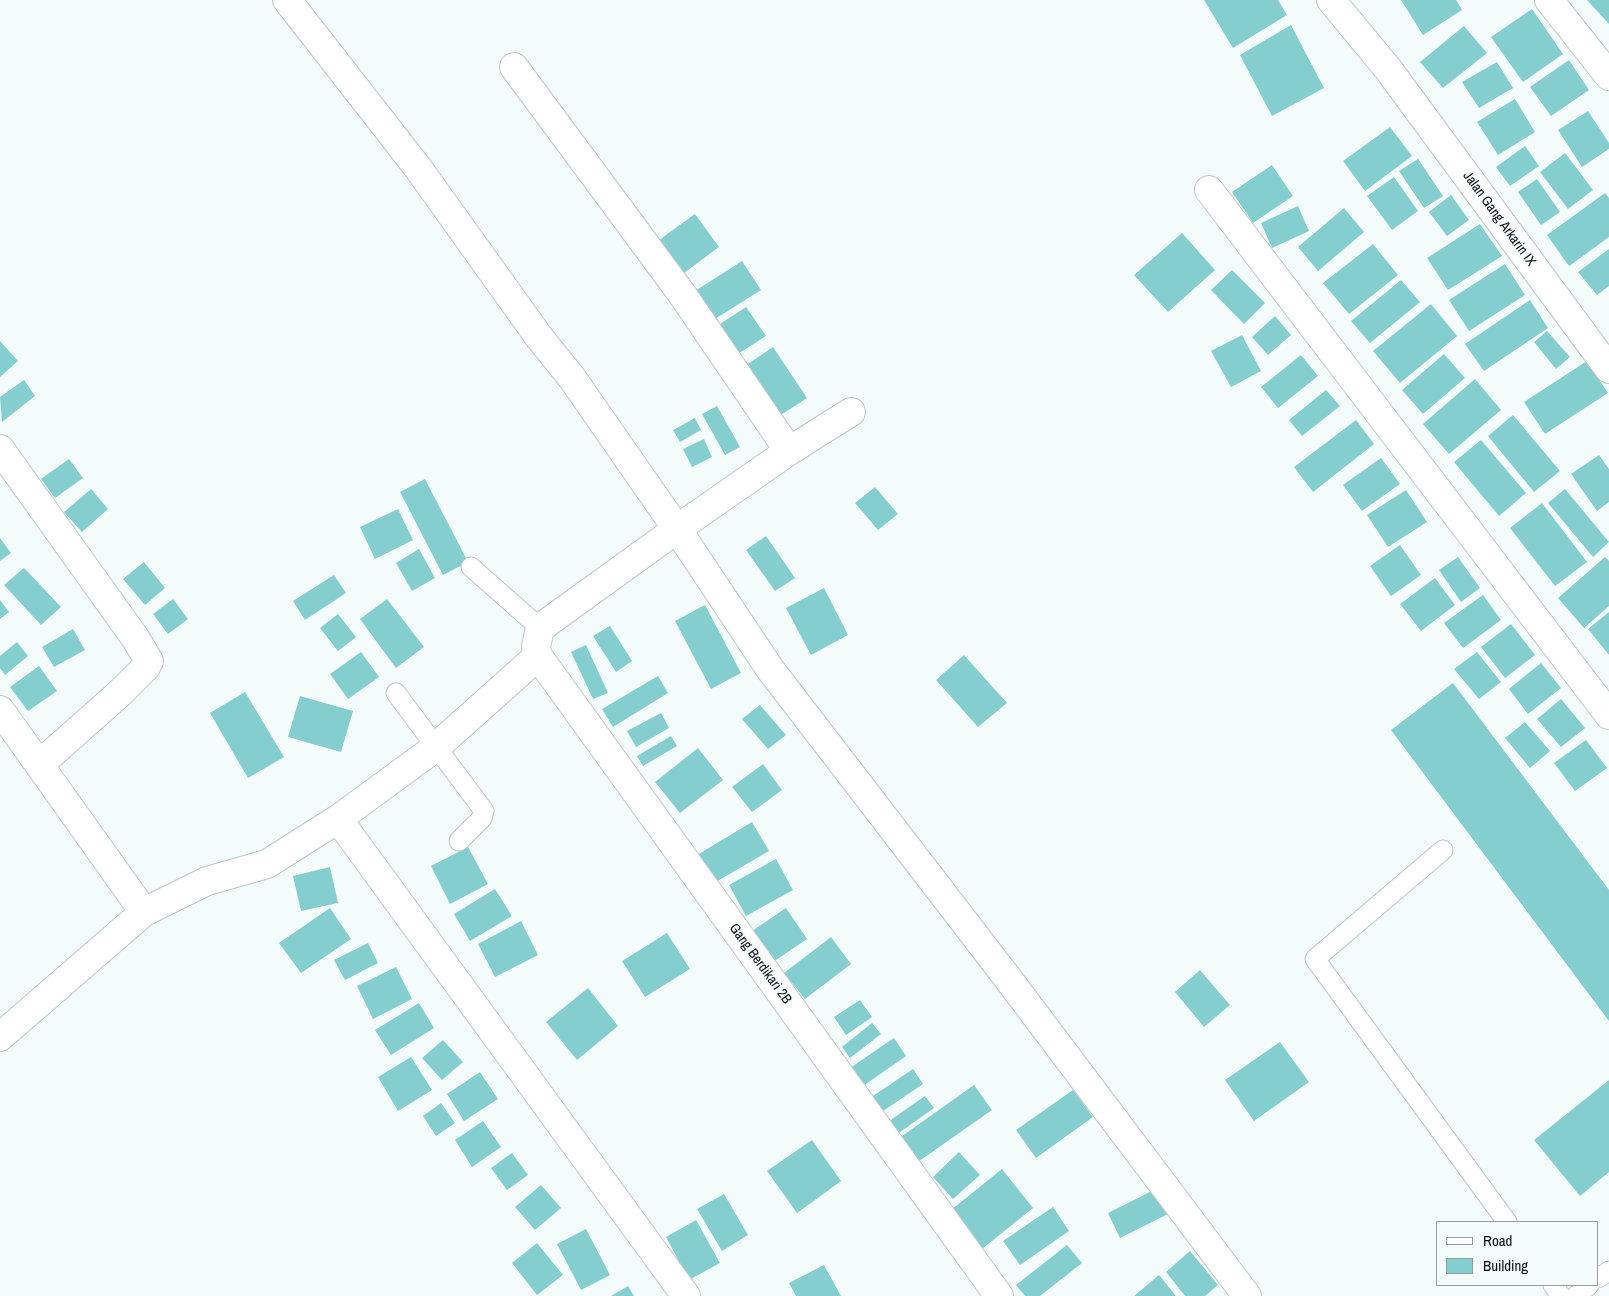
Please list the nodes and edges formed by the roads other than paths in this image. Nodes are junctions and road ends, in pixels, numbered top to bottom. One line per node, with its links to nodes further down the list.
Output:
1 (288, 0): 11 (street)
2 (1549, 0): 5 (street)
3 (1336, 2): 7 (street, Jalan Gang Arkarin IX)
4 (514, 67): 10 (street)
5 (1609, 76)
6 (1208, 190): 17 (street)
7 (1609, 369)
8 (852, 412): 10 (street)
9 (0, 449): 19 (street)
10 (789, 451): 11 (street)
11 (677, 529): 13 (street); 29 (street)
12 (471, 567): 13 (lane)
13 (540, 628): 14 (street)
14 (538, 656): 18 (street); 28 (street, Gang Berdikari 2B)
15 (396, 694): 18 (lane)
16 (0, 710): 19 (street)
17 (1609, 715)
18 (435, 748): 20 (street); 21 (lane)
19 (40, 764): 23 (street)
20 (338, 819): 23 (street); 27 (street)
21 (459, 841)
22 (1443, 850): 25 (lane)
23 (144, 912): 24 (street)
24 (0, 1037)
25 (1506, 1221)
26 (1588, 1286): 30 (lane)
27 (686, 1296)
28 (999, 1296)
29 (1247, 1296)
30 (1576, 1296)

